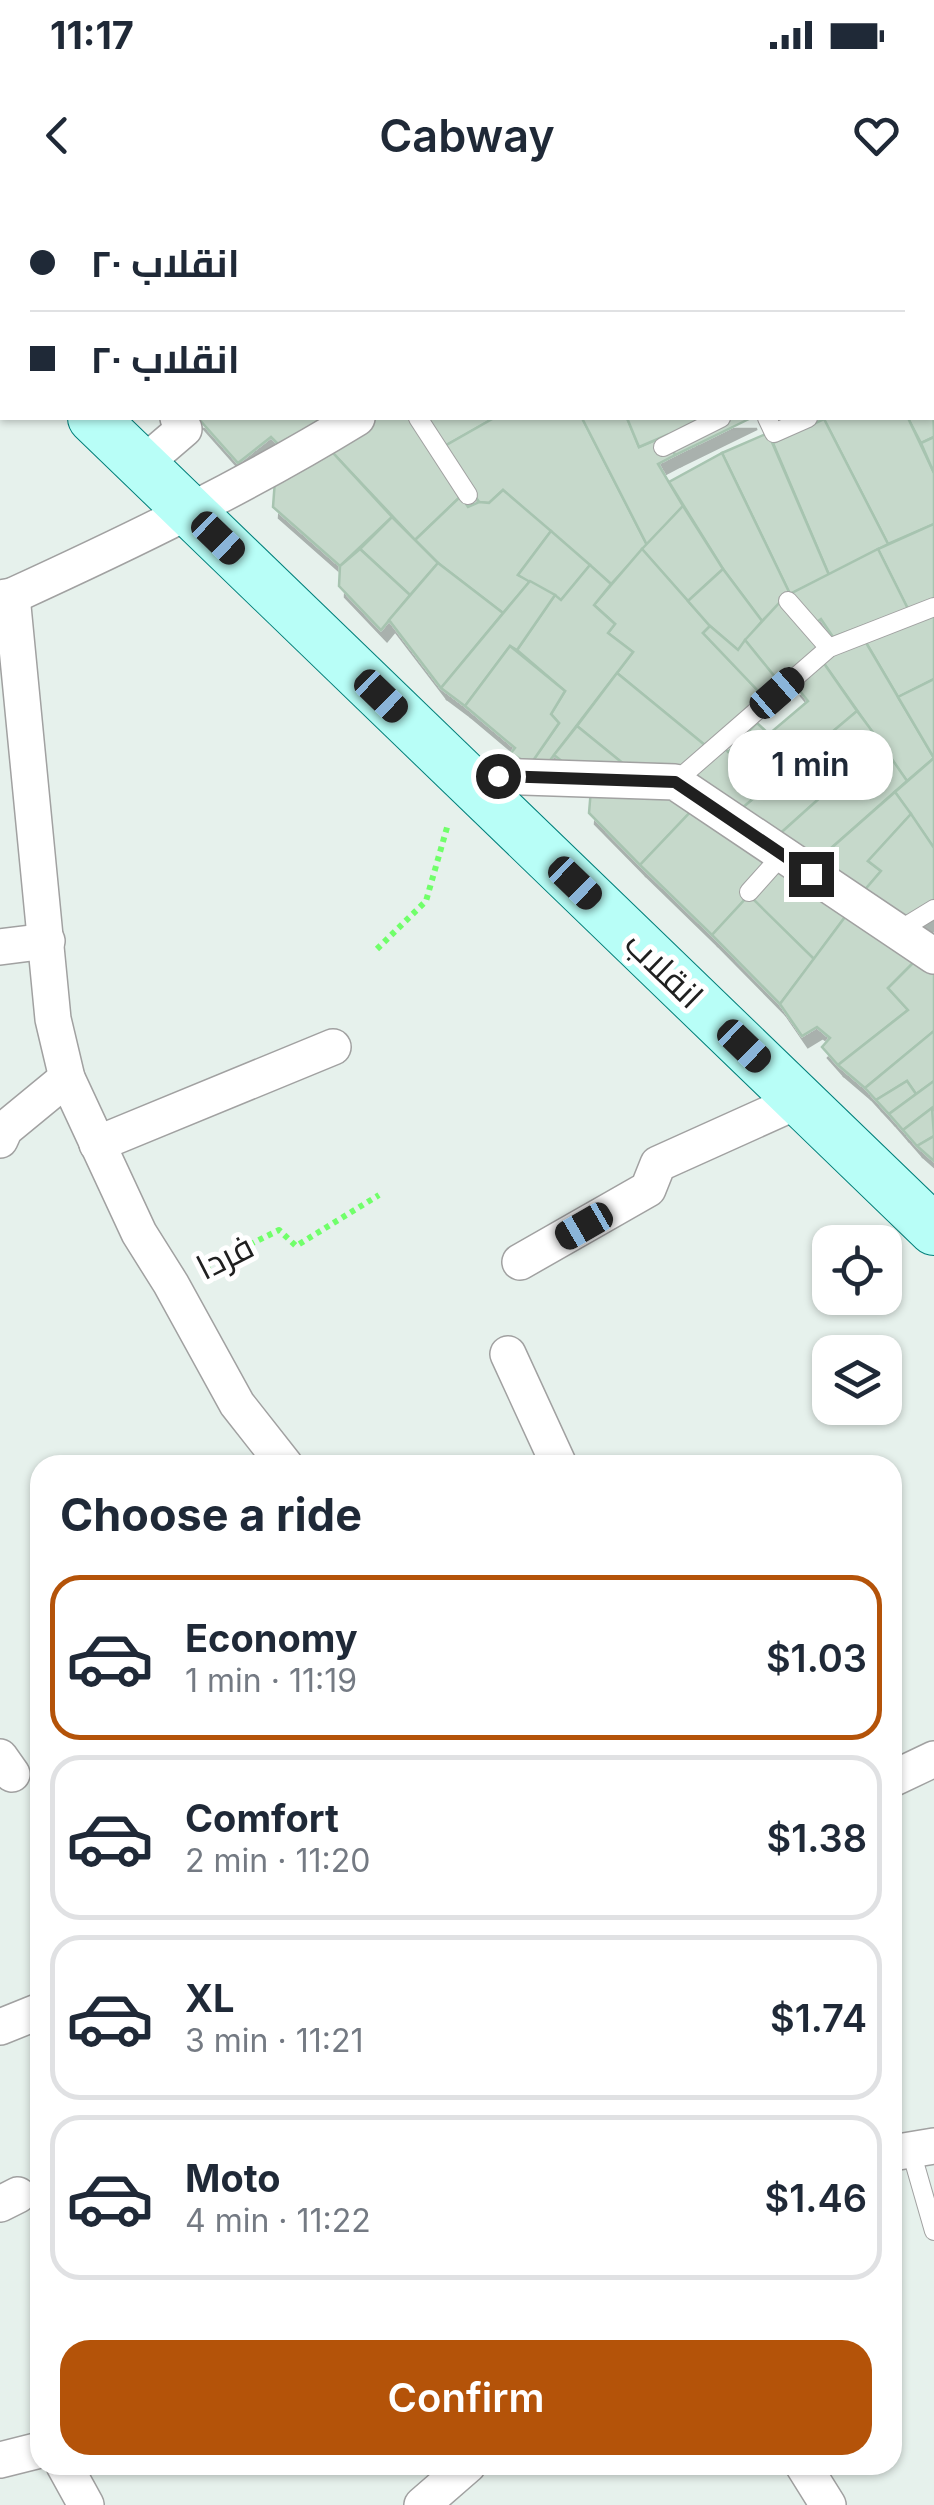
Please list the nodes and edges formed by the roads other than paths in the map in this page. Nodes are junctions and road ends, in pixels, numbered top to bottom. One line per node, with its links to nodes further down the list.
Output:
1 (94, 420): 9 (main road, انقلاب)
2 (179, 420): 9 (street)
3 (353, 420): 11 (street)
4 (419, 420): 10 (lane)
5 (717, 420): 8 (lane)
6 (769, 420): 7 (lane)
7 (803, 420)
8 (663, 448)
9 (142, 465): 11 (main road, انقلاب)
10 (468, 495)
11 (191, 512): 12 (street); 16 (main road, انقلاب)
12 (6, 597): 22 (street)
13 (788, 601): 15 (lane)
14 (934, 607): 15 (lane)
15 (828, 648): 17 (lane)
16 (463, 775): 17 (street); 27 (main road, انقلاب)
17 (675, 782): 18 (street)
18 (782, 855): 19 (lane); 21 (street)
19 (749, 892)
20 (934, 909): 21 (lane)
21 (898, 931): 24 (street)
22 (47, 941): 23 (street); 26 (street)
23 (0, 947)
24 (934, 956)
25 (332, 1047): 29 (street)
26 (67, 1078): 28 (street); 29 (street)
27 (800, 1100): 30 (main road, انقلاب); 31 (street)
28 (0, 1140)
29 (96, 1144): 33 (street)
30 (934, 1230)
31 (520, 1262)
32 (508, 1354): 34 (street)
33 (276, 1455)
34 (555, 1455)
35 (934, 1759): 36 (street)
36 (902, 1773)
37 (30, 2015): 38 (street)
38 (0, 2026)
39 (913, 2150): 40 (lane)
40 (934, 2231)
41 (30, 2452): 42 (street)
42 (0, 2460)
43 (70, 2475): 46 (street)
44 (456, 2475): 47 (street)
45 (809, 2475): 48 (street)
46 (86, 2505)
47 (422, 2505)
48 (828, 2505)

